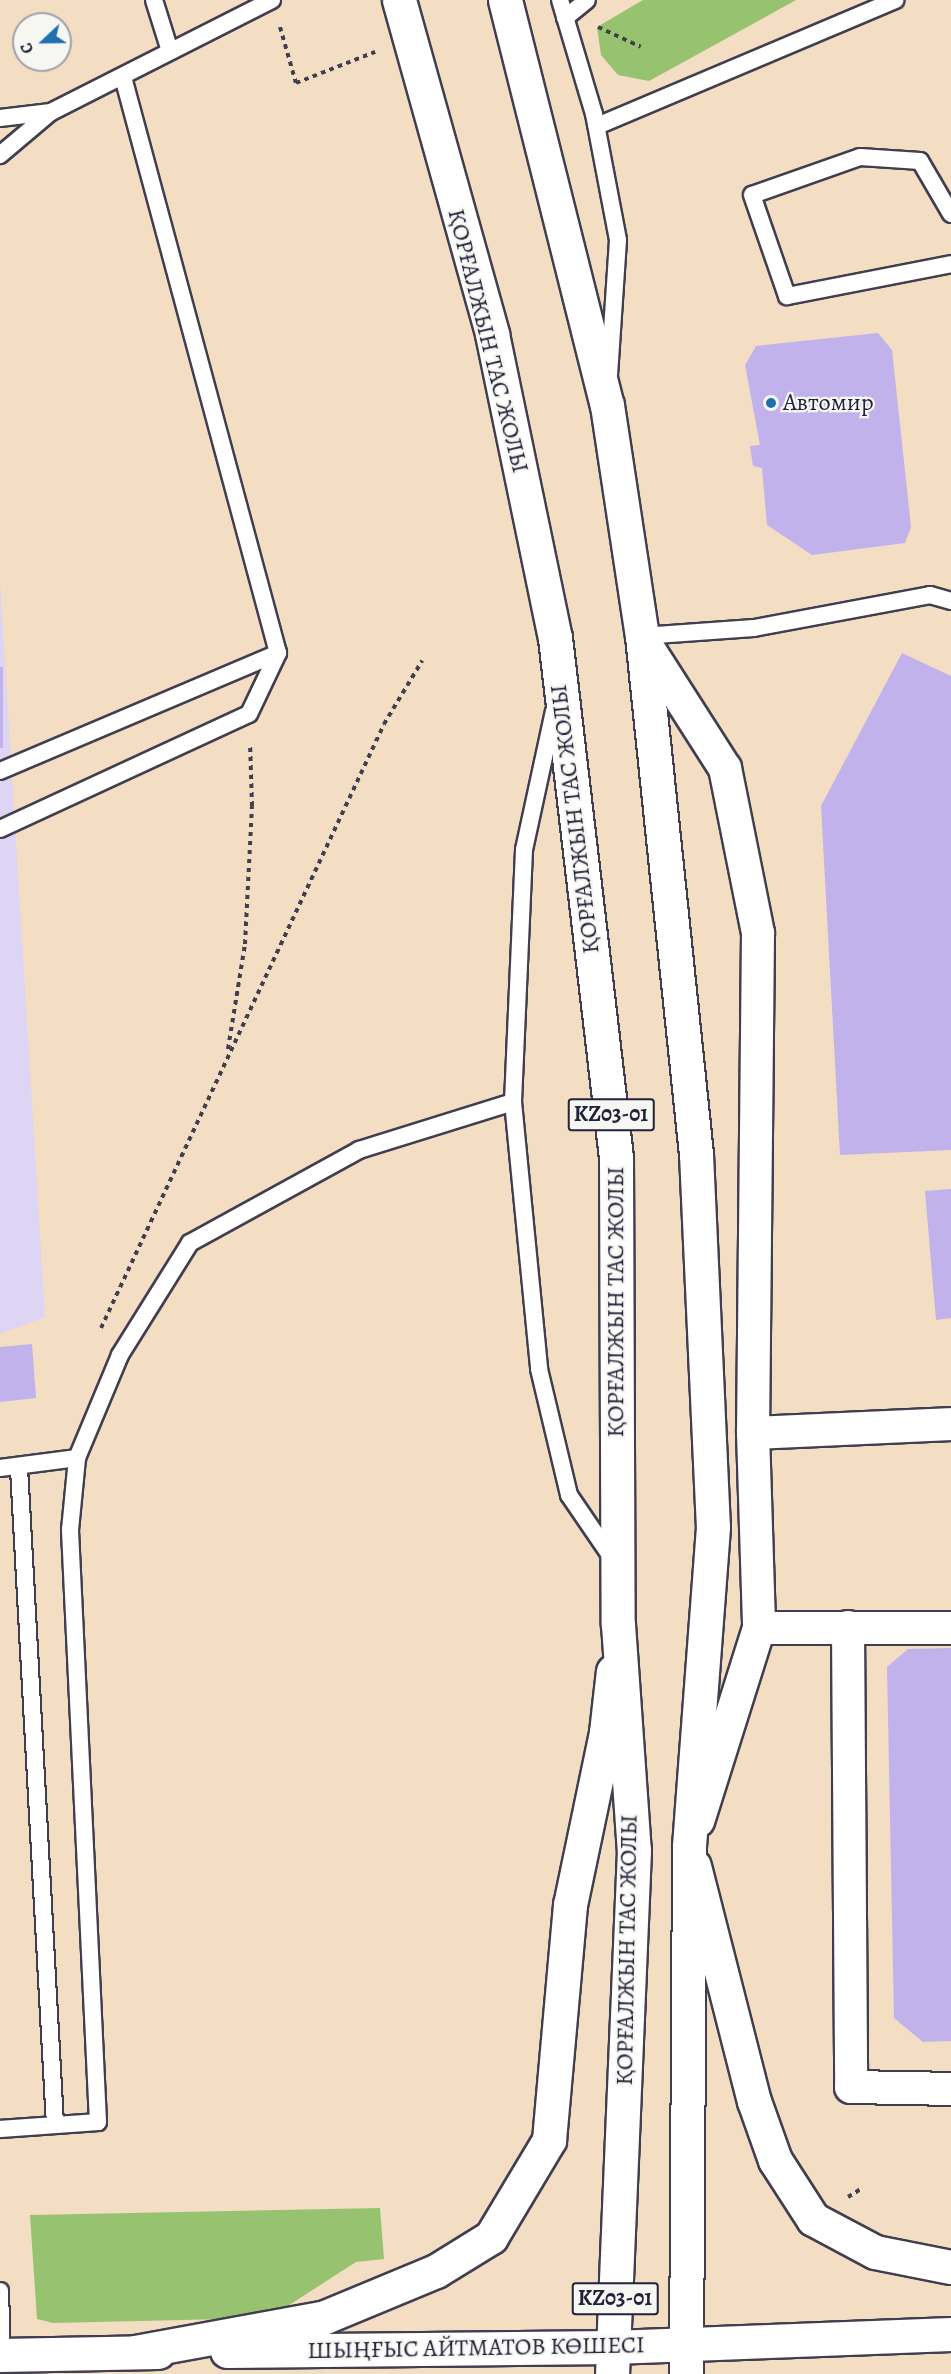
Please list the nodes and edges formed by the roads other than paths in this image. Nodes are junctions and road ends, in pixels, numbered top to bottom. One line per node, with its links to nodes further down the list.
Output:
1 (154, 0): 9 (lane)
2 (272, 0): 9 (lane)
3 (399, 0): 21 (main road, ҚОРҒАЛЖЫН ТАС ЖОЛЫ / KZ03-01)
4 (505, 0): 17 (main road, KZ03-01)
5 (560, 0): 8 (lane)
6 (587, 0): 8 (lane)
7 (896, 0): 13 (lane)
8 (565, 18): 13 (lane)
9 (170, 51): 10 (lane)
10 (123, 77): 11 (lane); 20 (lane)
11 (51, 112): 12 (lane); 14 (lane)
12 (0, 118)
13 (597, 126): 17 (lane)
14 (0, 155)
15 (951, 214): 16 (lane)
16 (951, 264)
17 (607, 405): 19 (main road, KZ03-01)
18 (951, 600): 19 (lane)
19 (643, 638): 26 (street); 35 (main road, KZ03-01)
20 (278, 653): 22 (lane); 23 (lane)
21 (559, 689): 24 (lane); 30 (main road, ҚОРҒАЛЖЫН ТАС ЖОЛЫ / KZ03-01)
22 (0, 771)
23 (0, 829)
24 (513, 1102): 27 (lane); 30 (lane)
25 (951, 1424): 26 (street)
26 (753, 1433): 32 (street)
27 (77, 1458): 29 (lane); 37 (lane)
28 (0, 1468): 29 (lane)
29 (19, 1468): 37 (lane)
30 (618, 1566): 31 (main road, ҚОРҒАЛЖЫН ТАС ЖОЛЫ / KZ03-01)
31 (618, 1624): 42 (main road); 45 (main road, ҚОРҒАЛЖЫН ТАС ЖОЛЫ / KZ03-01)
32 (759, 1628): 33 (street); 35 (street)
33 (848, 1628): 34 (street); 36 (street)
34 (951, 1628)
35 (689, 1847): 39 (main road); 44 (main road, KZ03-01)
36 (951, 2089)
37 (55, 2125): 38 (lane)
38 (0, 2129)
39 (951, 2267)
40 (0, 2291): 43 (lane)
41 (951, 2334): 44 (main road, ШЫҢҒЫС АЙТМАТОВ КӨШЕСІ)
42 (135, 2352): 43 (main road, ШЫҢҒЫС АЙТМАТОВ КӨШЕСІ); 45 (main road, ШЫҢҒЫС АЙТМАТОВ КӨШЕСІ)
43 (1, 2355)
44 (686, 2359): 45 (main road, ШЫҢҒЫС АЙТМАТОВ КӨШЕСІ)
45 (613, 2361)

